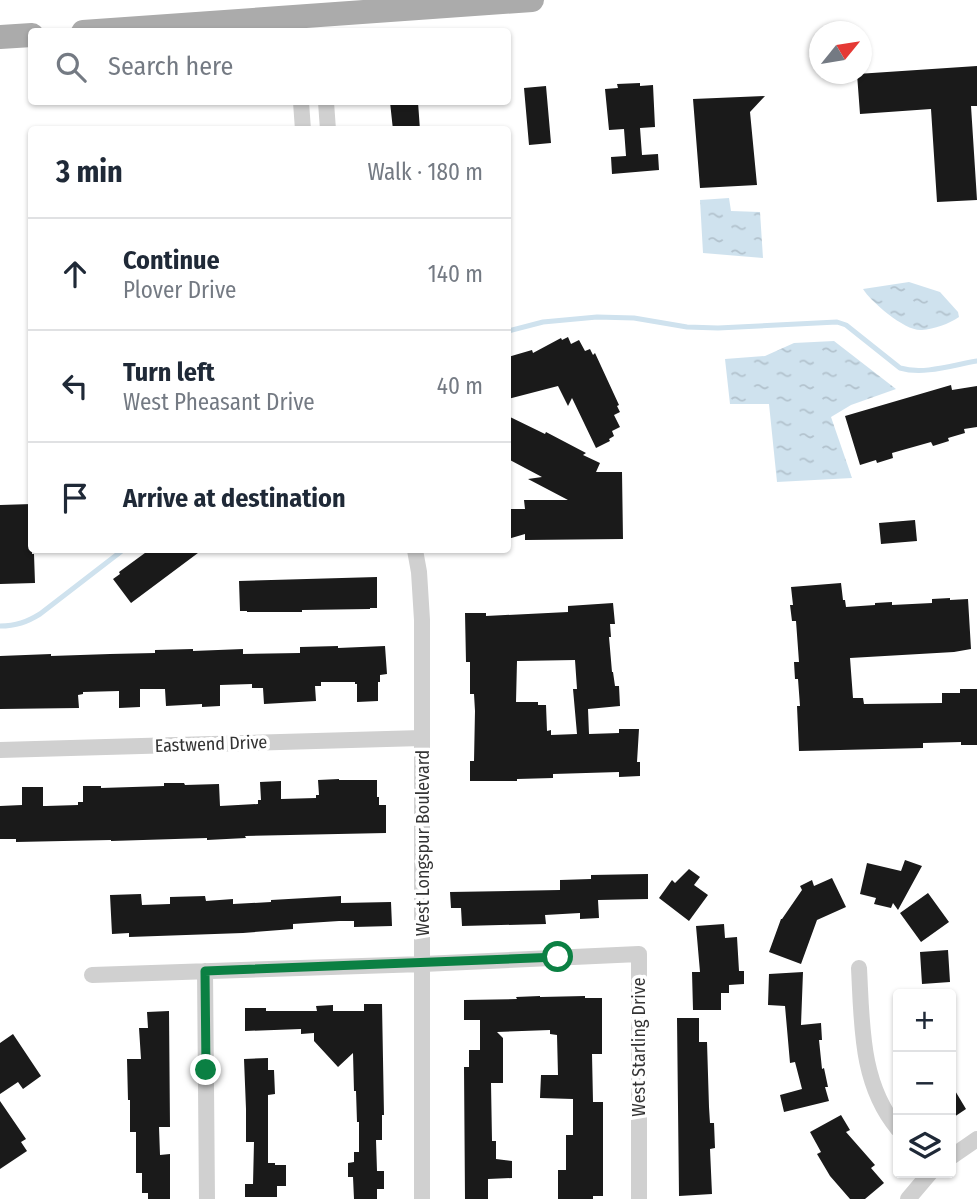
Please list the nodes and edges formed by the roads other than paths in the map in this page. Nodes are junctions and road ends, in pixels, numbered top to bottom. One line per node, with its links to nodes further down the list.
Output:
1 (531, 0): 2 (main road)
2 (309, 24): 3 (main road)
3 (196, 28)
4 (28, 35): 5 (main road)
5 (0, 37)
6 (301, 105): 8 (street)
7 (326, 105): 9 (street)
8 (303, 126)
9 (328, 126)
10 (416, 553): 11 (street, West Longspur Boulevard)
11 (422, 738): 12 (street, Eastwend Drive); 13 (street, West Longspur Boulevard)
12 (0, 750)
13 (423, 964): 15 (street); 22 (street, West Longspur Boulevard); 23 (street, West Starling Drive)
14 (859, 968): 17 (street)
15 (205, 971): 16 (street); 21 (street)
16 (92, 975)
17 (893, 1123)
18 (977, 1139): 19 (street)
19 (956, 1154)
20 (926, 1178): 24 (street)
21 (207, 1199)
22 (422, 1199)
23 (639, 1199)
24 (908, 1199)

